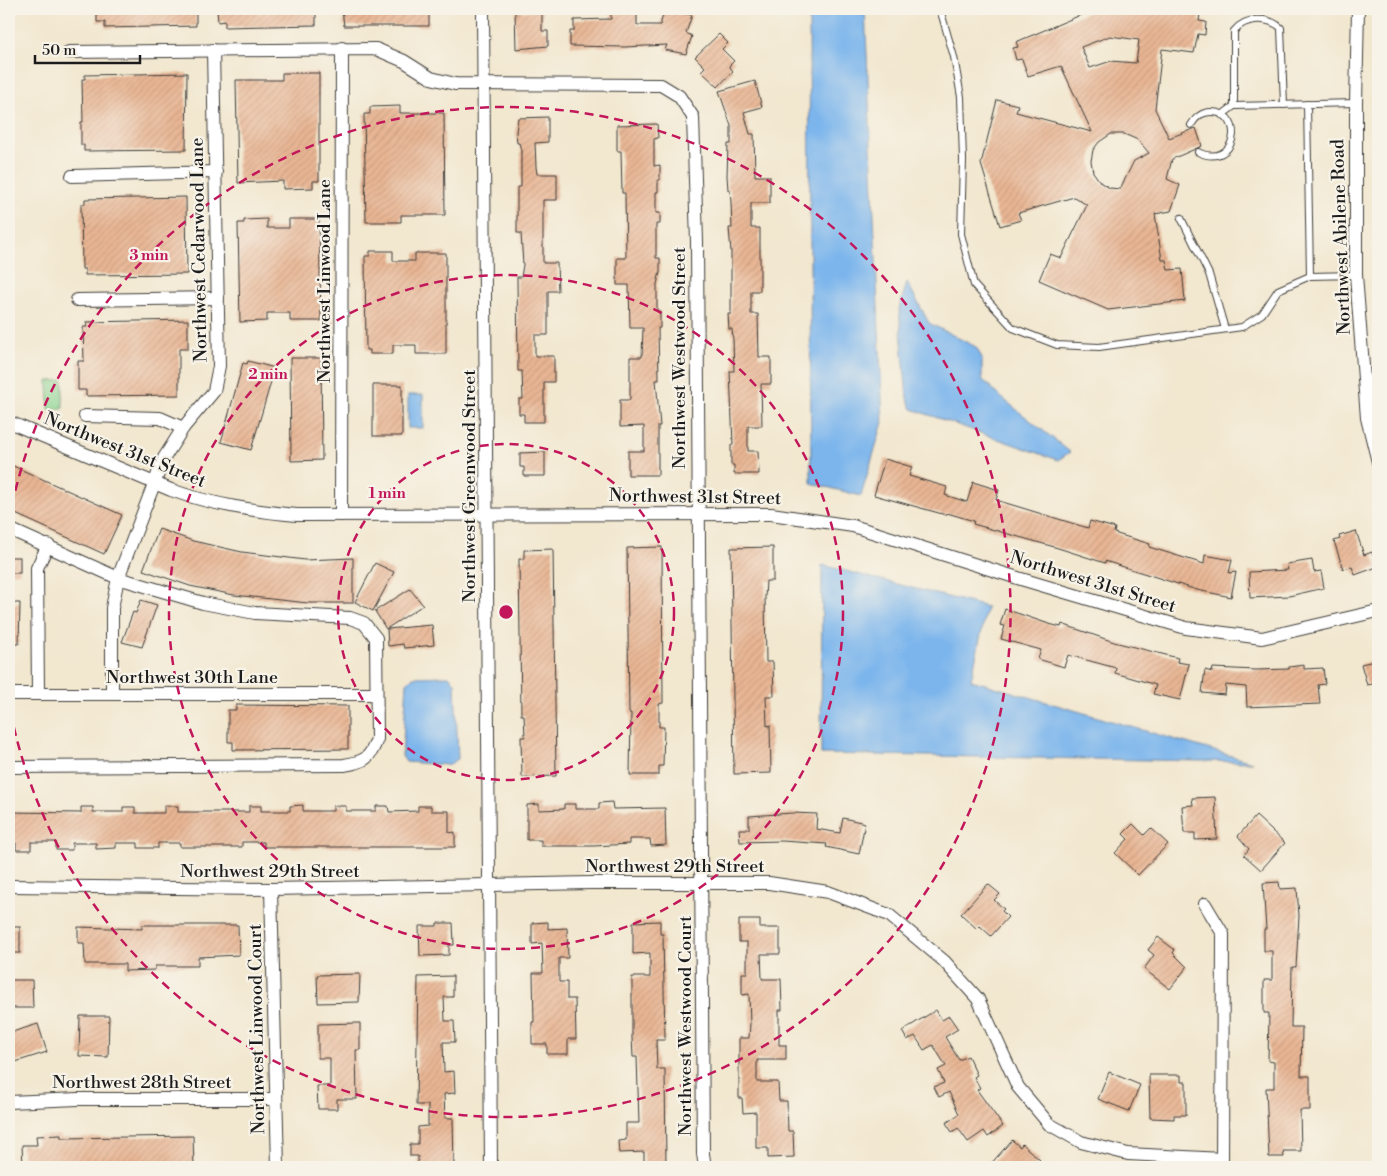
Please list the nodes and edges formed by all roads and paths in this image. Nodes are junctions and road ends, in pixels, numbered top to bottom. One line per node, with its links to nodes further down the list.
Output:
1 (482, 9): 7 (street, Northwest Greenwood Street)
2 (940, 9): 22 (lane)
3 (1358, 9): 8 (street, Northwest Abilene Road)
4 (342, 48): 5 (street, Northwest Westwood Street); 7 (street, Northwest Westwood Street); 30 (street, Northwest Linwood Lane)
5 (213, 50): 6 (street, Northwest Westwood Street); 15 (street, Northwest Cedarwood Lane)
6 (69, 52)
7 (483, 84): 28 (street, Northwest Westwood Street); 29 (street, Northwest Greenwood Street)
8 (1356, 103): 9 (lane); 18 (street, Northwest Abilene Road)
9 (1307, 104): 10 (lane); 19 (lane)
10 (1284, 105): 11 (lane); 11 (lane)
11 (1234, 106): 12 (lane)
12 (1222, 114): 13 (lane); 14 (lane)
13 (1190, 125)
14 (1198, 152)
15 (216, 172): 16 (street); 20 (street, Northwest Cedarwood Lane)
16 (72, 176)
17 (1181, 218): 22 (lane)
18 (1356, 275): 19 (lane); 26 (street, Northwest Abilene Road)
19 (1310, 276): 22 (lane)
20 (218, 298): 21 (street); 25 (street, Northwest Cedarwood Lane)
21 (77, 300)
22 (1225, 329)
23 (85, 416): 25 (street)
24 (9, 422): 27 (street, Northwest 31st Street)
25 (183, 428): 27 (street, Northwest Cedarwood Lane)
26 (1378, 462)
27 (153, 483): 30 (street, Northwest 31st Street); 33 (street, Northwest Cedarwood Lane)
28 (698, 512): 29 (street, Northwest 31st Street); 34 (street, Northwest 31st Street); 40 (street, Northwest Westwood Street)
29 (487, 513): 30 (street, Northwest 31st Street); 42 (street, Northwest Greenwood Street)
30 (341, 515)
31 (9, 529): 32 (street)
32 (48, 545): 33 (street); 36 (street)
33 (118, 578): 37 (street, Northwest Cedarwood Lane); 38 (street)
34 (1378, 611)
35 (9, 694): 36 (street, Northwest 30th Lane)
36 (38, 694): 37 (street, Northwest 30th Lane)
37 (112, 694): 38 (street, Northwest 30th Lane)
38 (376, 694): 39 (street)
39 (9, 767)
40 (701, 883): 42 (street, Northwest 29th Street); 47 (street, Northwest 29th Street); 50 (street, Northwest Westwood Court)
41 (9, 886): 43 (street, Northwest 29th Street)
42 (490, 886): 43 (street, Northwest 29th Street); 49 (street, Northwest Greenwood Street)
43 (271, 889): 45 (street, Northwest Linwood Court)
44 (1204, 904): 47 (street)
45 (276, 1099): 46 (street, Northwest 28th Street); 48 (street, Northwest Linwood Court)
46 (9, 1102)
47 (1222, 1163)
48 (278, 1167)
49 (491, 1167)
50 (705, 1167)

